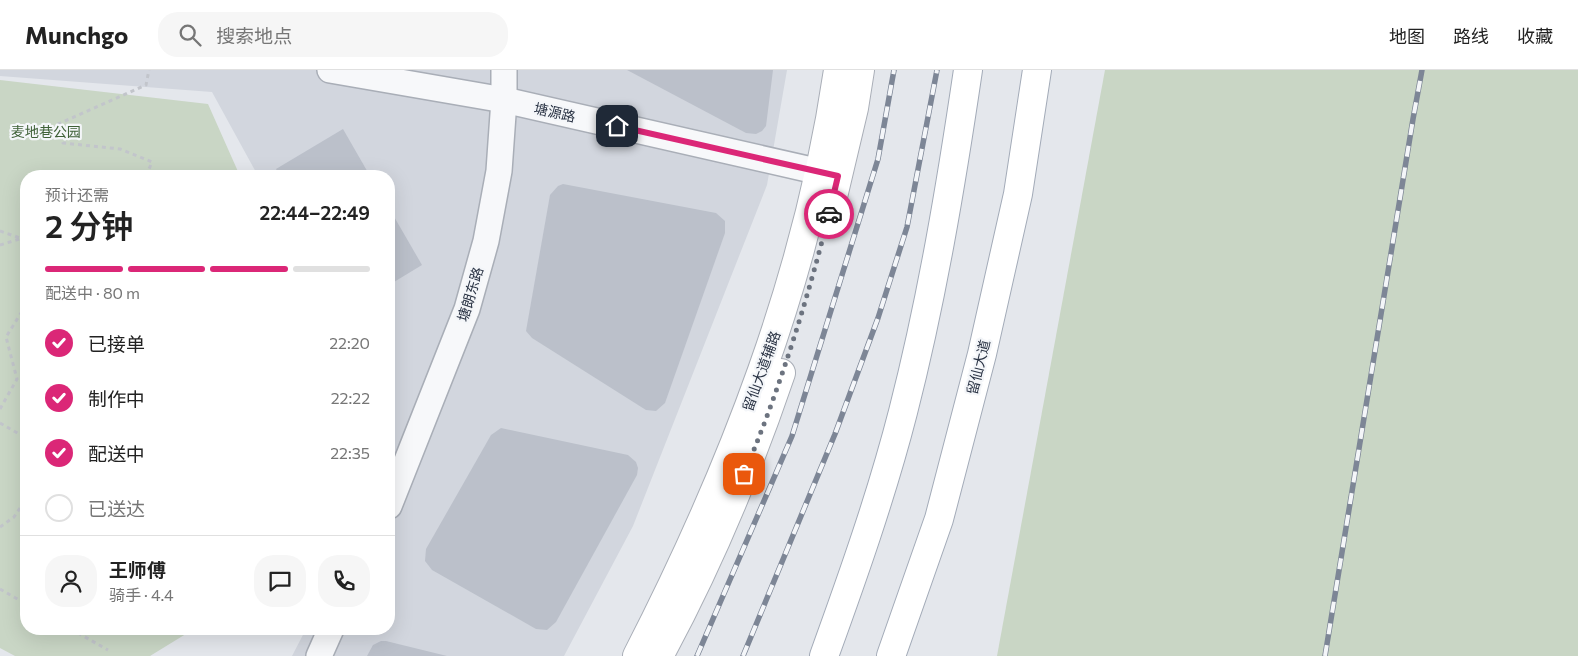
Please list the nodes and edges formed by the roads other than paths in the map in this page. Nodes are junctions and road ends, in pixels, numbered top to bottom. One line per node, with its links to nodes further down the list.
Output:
1 (330, 70): 7 (street, 塘源路)
2 (504, 70): 7 (street, 塘朗东路)
3 (838, 70): 8 (main road, 留仙大道辅路)
4 (860, 70): 8 (main road, 留仙大道辅路)
5 (968, 70): 14 (main road)
6 (1037, 70): 15 (main road, 留仙大道)
7 (504, 100): 8 (street, 塘源路); 9 (street, 塘朗东路)
8 (828, 174): 12 (main road, 留仙大道辅路); 13 (main road, 留仙大道辅路)
9 (395, 491)
10 (328, 635): 11 (street)
11 (319, 656)
12 (637, 656)
13 (659, 656)
14 (824, 656)
15 (891, 656)

